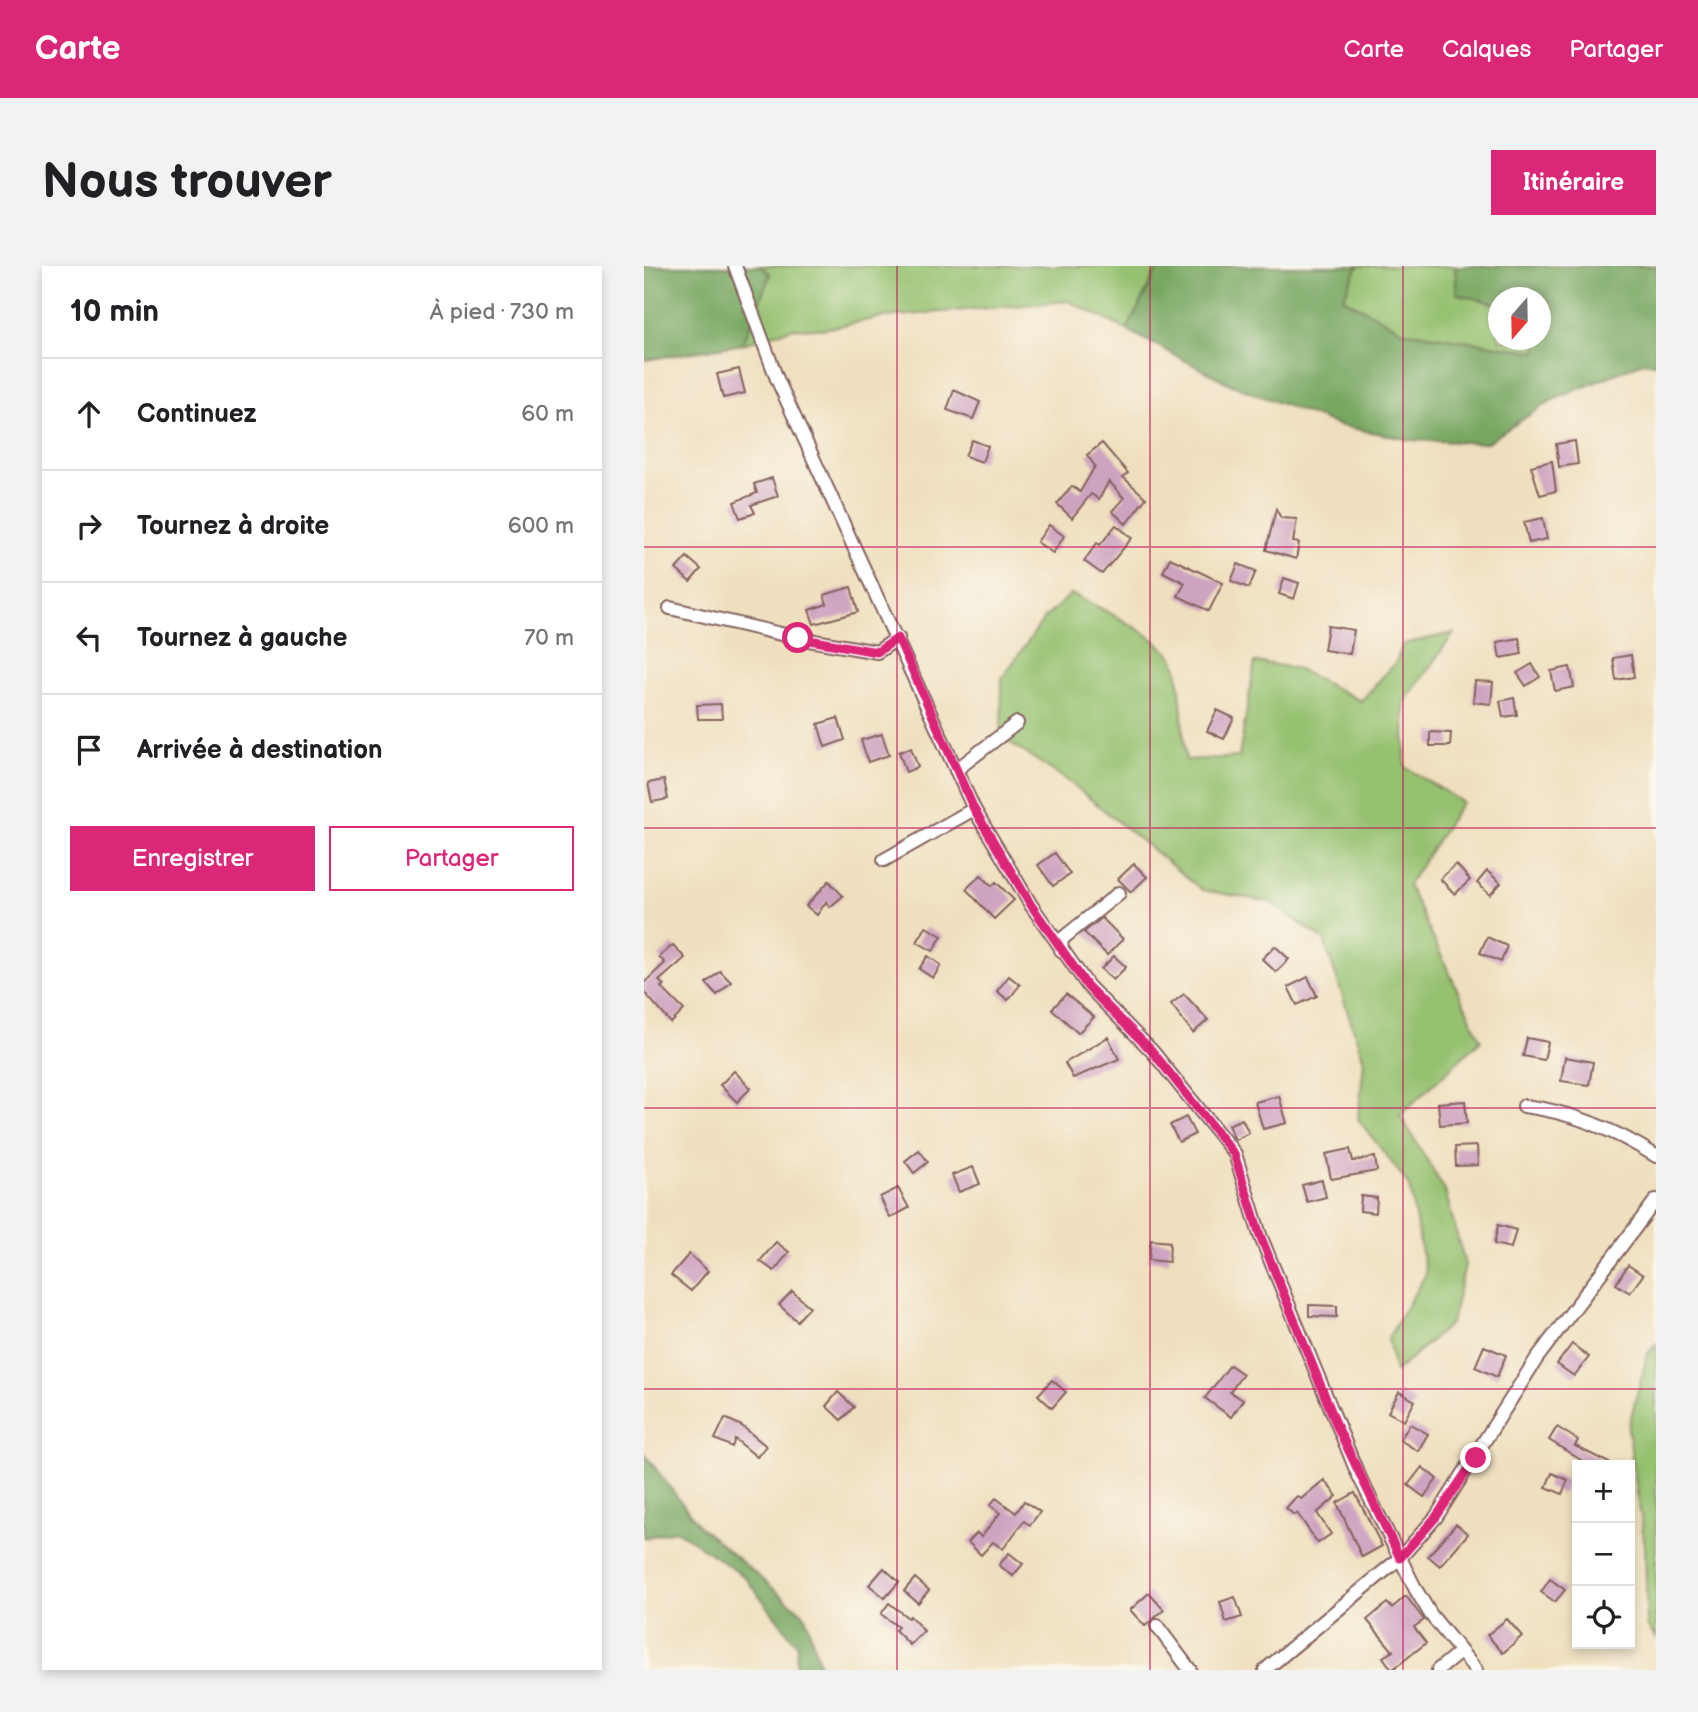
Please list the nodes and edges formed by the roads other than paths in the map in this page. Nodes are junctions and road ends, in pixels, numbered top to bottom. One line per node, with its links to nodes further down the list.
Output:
1 (736, 266): 3 (street)
2 (670, 608): 3 (street)
3 (898, 638): 5 (street)
4 (1017, 723): 5 (street)
5 (956, 770): 6 (street)
6 (974, 809): 7 (street); 9 (street)
7 (884, 860)
8 (1119, 892): 9 (street)
9 (1061, 950): 13 (street)
10 (1524, 1105): 11 (street)
11 (1656, 1156)
12 (1656, 1200): 13 (street)
13 (1400, 1558): 15 (street); 17 (street)
14 (1157, 1626): 16 (street)
15 (1460, 1652): 18 (street); 19 (street)
16 (1190, 1670)
17 (1265, 1670)
18 (1438, 1670)
19 (1476, 1670)

